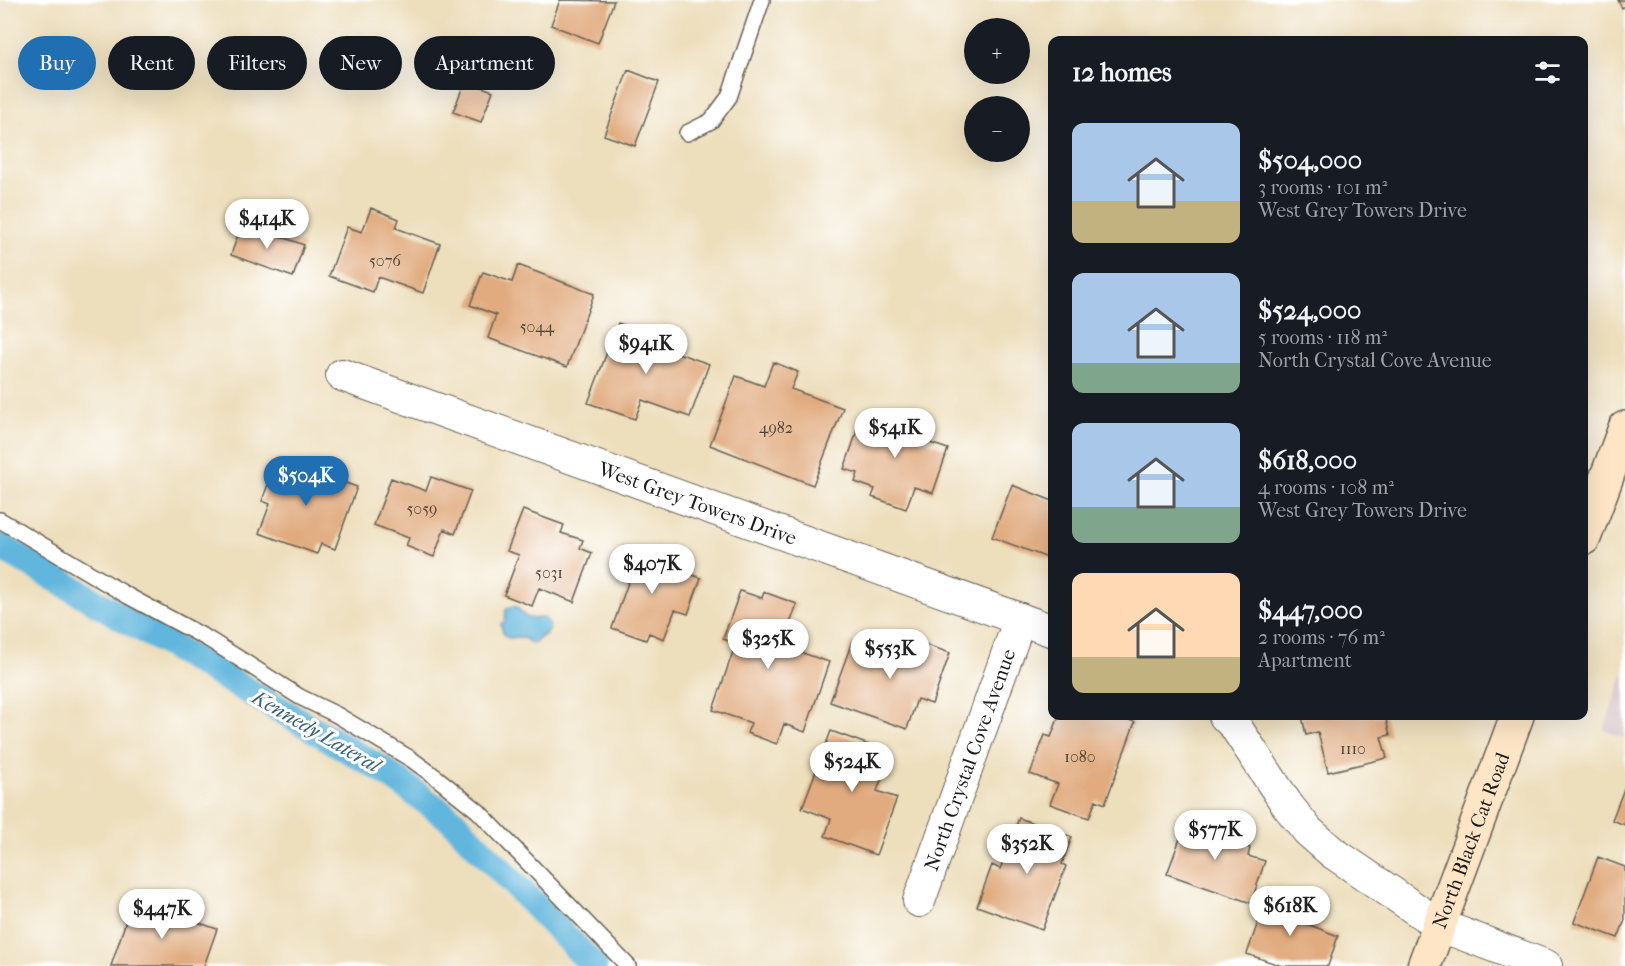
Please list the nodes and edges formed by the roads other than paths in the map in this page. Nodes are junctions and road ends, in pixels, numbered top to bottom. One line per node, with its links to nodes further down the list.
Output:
1 (762, 0): 2 (lane)
2 (687, 133)
3 (342, 375): 7 (street, West Grey Towers Drive)
4 (1625, 428): 6 (main road)
5 (0, 519): 13 (lane)
6 (1588, 527)
7 (1020, 619): 8 (street, West Grey Towers Drive); 11 (street, North Crystal Cove Avenue)
8 (1048, 629)
9 (1228, 720): 12 (street)
10 (1516, 720): 12 (main road, North Black Cat Road)
11 (919, 901)
12 (1439, 925): 14 (main road, North Black Cat Road); 15 (street)
13 (628, 966)
14 (1424, 966)
15 (1546, 966)

